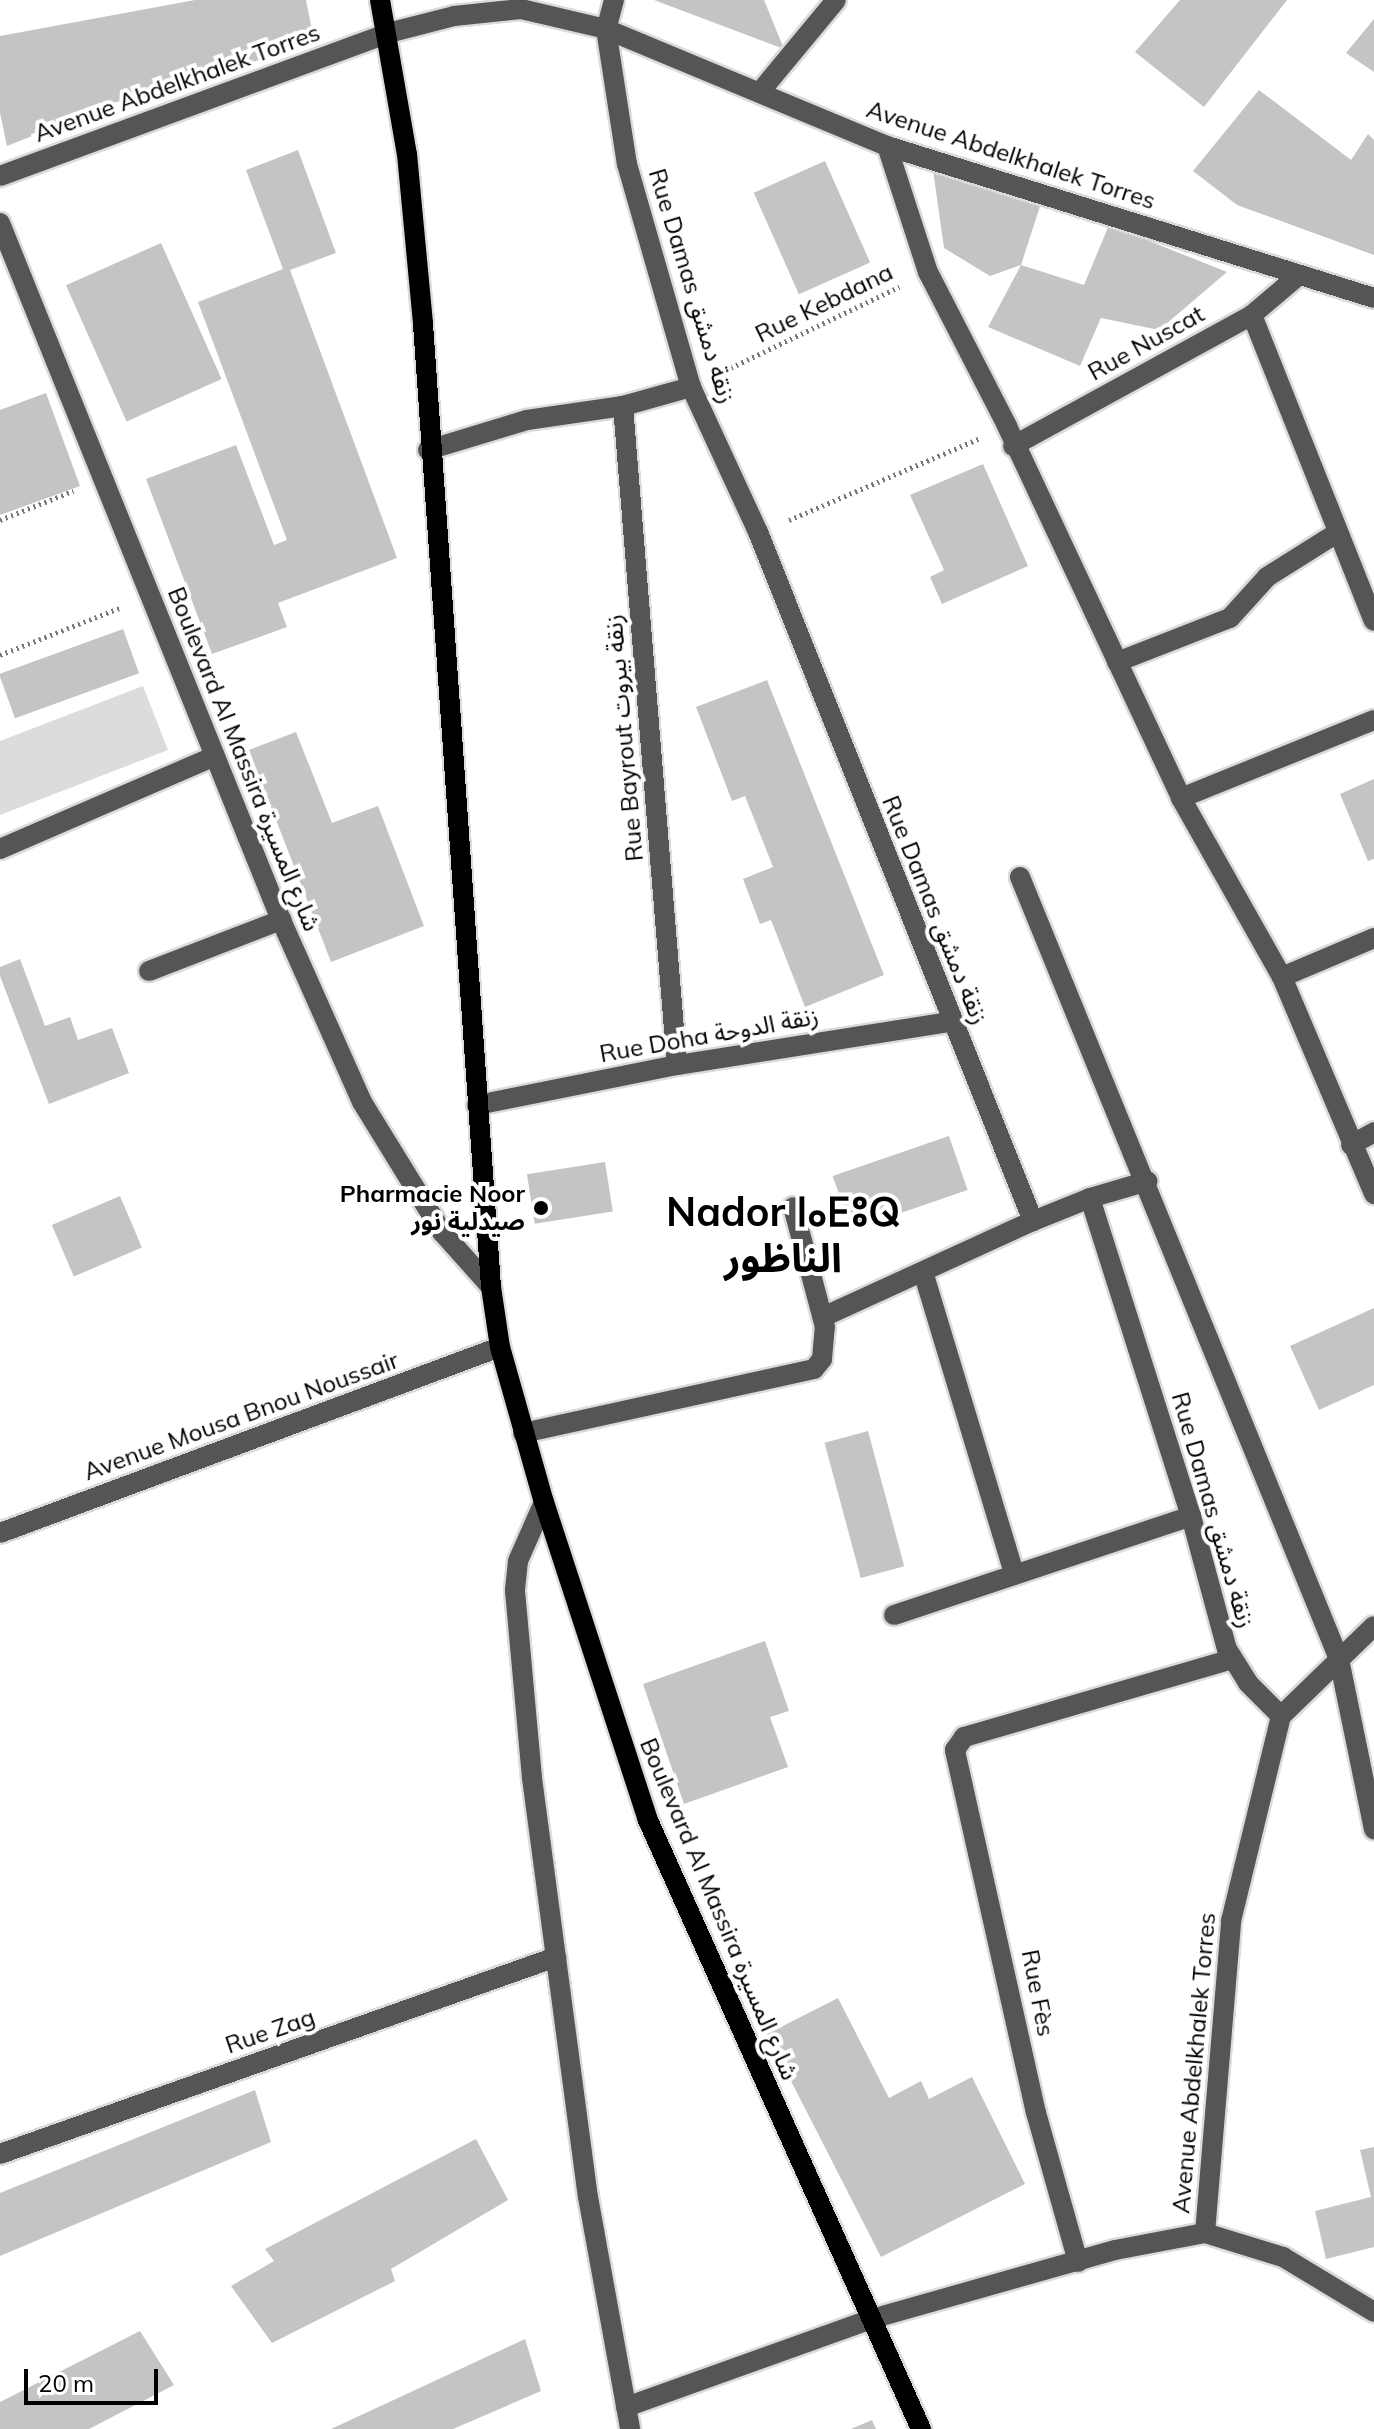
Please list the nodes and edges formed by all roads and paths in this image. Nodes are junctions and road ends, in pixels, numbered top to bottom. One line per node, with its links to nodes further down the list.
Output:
1 (380, 0): 5 (main road, Boulevard Al Massira شارع المسيرة)
2 (614, 0): 4 (street)
3 (836, 0): 6 (street)
4 (606, 29): 5 (street, Avenue Abdelkhalek Torres); 6 (street, Avenue Abdelkhalek Torres); 14 (street, Rue Damas زنقة دمشق)
5 (388, 33): 8 (street, Avenue Abdelkhalek Torres); 17 (main road, Boulevard Al Massira شارع المسيرة)
6 (760, 92): 7 (street, Avenue Abdelkhalek Torres)
7 (887, 146): 10 (street); 11 (street, Avenue Abdelkhalek Torres)
8 (0, 176)
9 (0, 223): 18 (street, Boulevard Al Massira شارع المسيرة)
10 (928, 272): 14 (path, Rue Kebdana); 16 (street)
11 (1298, 276): 12 (street, Avenue Abdelkhalek Torres); 13 (street, Rue Nuscat)
12 (1374, 298)
13 (1252, 315): 16 (street, Rue Nuscat); 21 (street)
14 (691, 387): 15 (street); 20 (street, Rue Damas زنقة دمشق)
15 (623, 406): 17 (street); 36 (street, Rue Bayrout زنقة بيروت)
16 (1010, 436): 20 (path); 25 (street)
17 (428, 450): 37 (main road, Boulevard Al Massira شارع المسيرة)
18 (102, 479): 19 (path); 22 (street, Boulevard Al Massira شارع المسيرة)
19 (0, 520)
20 (758, 532): 35 (street, Rue Damas زنقة دمشق)
21 (1337, 533): 23 (street); 25 (street)
22 (150, 596): 24 (path); 27 (street, Boulevard Al Massira شارع المسيرة)
23 (1374, 621)
24 (0, 655)
25 (1117, 662): 28 (street)
26 (1374, 720): 28 (street)
27 (215, 756): 29 (street); 31 (street, Boulevard Al Massira شارع المسيرة)
28 (1181, 798): 34 (street)
29 (0, 849)
30 (1020, 877): 40 (street)
31 (281, 920): 33 (street); 46 (street, Boulevard Al Massira شارع المسيرة)
32 (1374, 938): 34 (street)
33 (149, 971)
34 (1282, 977): 39 (street)
35 (950, 1022): 36 (street, Rue Doha زنقة الدوحة); 44 (street, Rue Damas زنقة دمشق)
36 (677, 1065): 37 (street, Rue Doha زنقة الدوحة)
37 (477, 1105): 46 (main road, Boulevard Al Massira شارع المسيرة)
38 (1374, 1132): 39 (street)
39 (1351, 1145): 41 (street)
40 (1148, 1181): 42 (street); 57 (street)
41 (1374, 1194)
42 (1090, 1198): 44 (street); 51 (street, Rue Damas زنقة دمشق)
43 (793, 1207): 47 (street)
44 (1033, 1221): 45 (street)
45 (924, 1275): 47 (street); 53 (street)
46 (491, 1287): 48 (main road, Boulevard Al Massira شارع المسيرة)
47 (823, 1317): 49 (street)
48 (500, 1347): 49 (main road, Boulevard Al Massira شارع المسيرة); 52 (street, Avenue Mousa Bnou Noussair)
49 (523, 1433): 50 (main road, Boulevard Al Massira شارع المسيرة)
50 (544, 1502): 60 (street); 65 (main road, Boulevard Al Massira شارع المسيرة)
51 (1191, 1516): 53 (street); 56 (street, Rue Damas زنقة دمشق)
52 (0, 1533)
53 (1014, 1573): 54 (street)
54 (894, 1615)
55 (1374, 1626): 57 (street)
56 (1232, 1659): 58 (street, Rue Damas زنقة دمشق); 63 (street, Rue Fès)
57 (1339, 1659): 58 (street); 59 (street)
58 (1281, 1716): 62 (street, Avenue Abdelkhalek Torres)
59 (1373, 1824)
60 (556, 1957): 61 (street, Rue Zag); 66 (street)
61 (0, 2154)
62 (1205, 2233): 63 (street, Avenue Abdelkhalek Torres); 64 (street)
63 (1078, 2262): 65 (street, Avenue Abdelkhalek Torres)
64 (1374, 2312)
65 (875, 2318): 66 (street, Avenue Abdelkhalek Torres); 68 (main road, Boulevard Al Massira شارع المسيرة)
66 (626, 2407): 67 (street)
67 (630, 2429)
68 (921, 2429)

